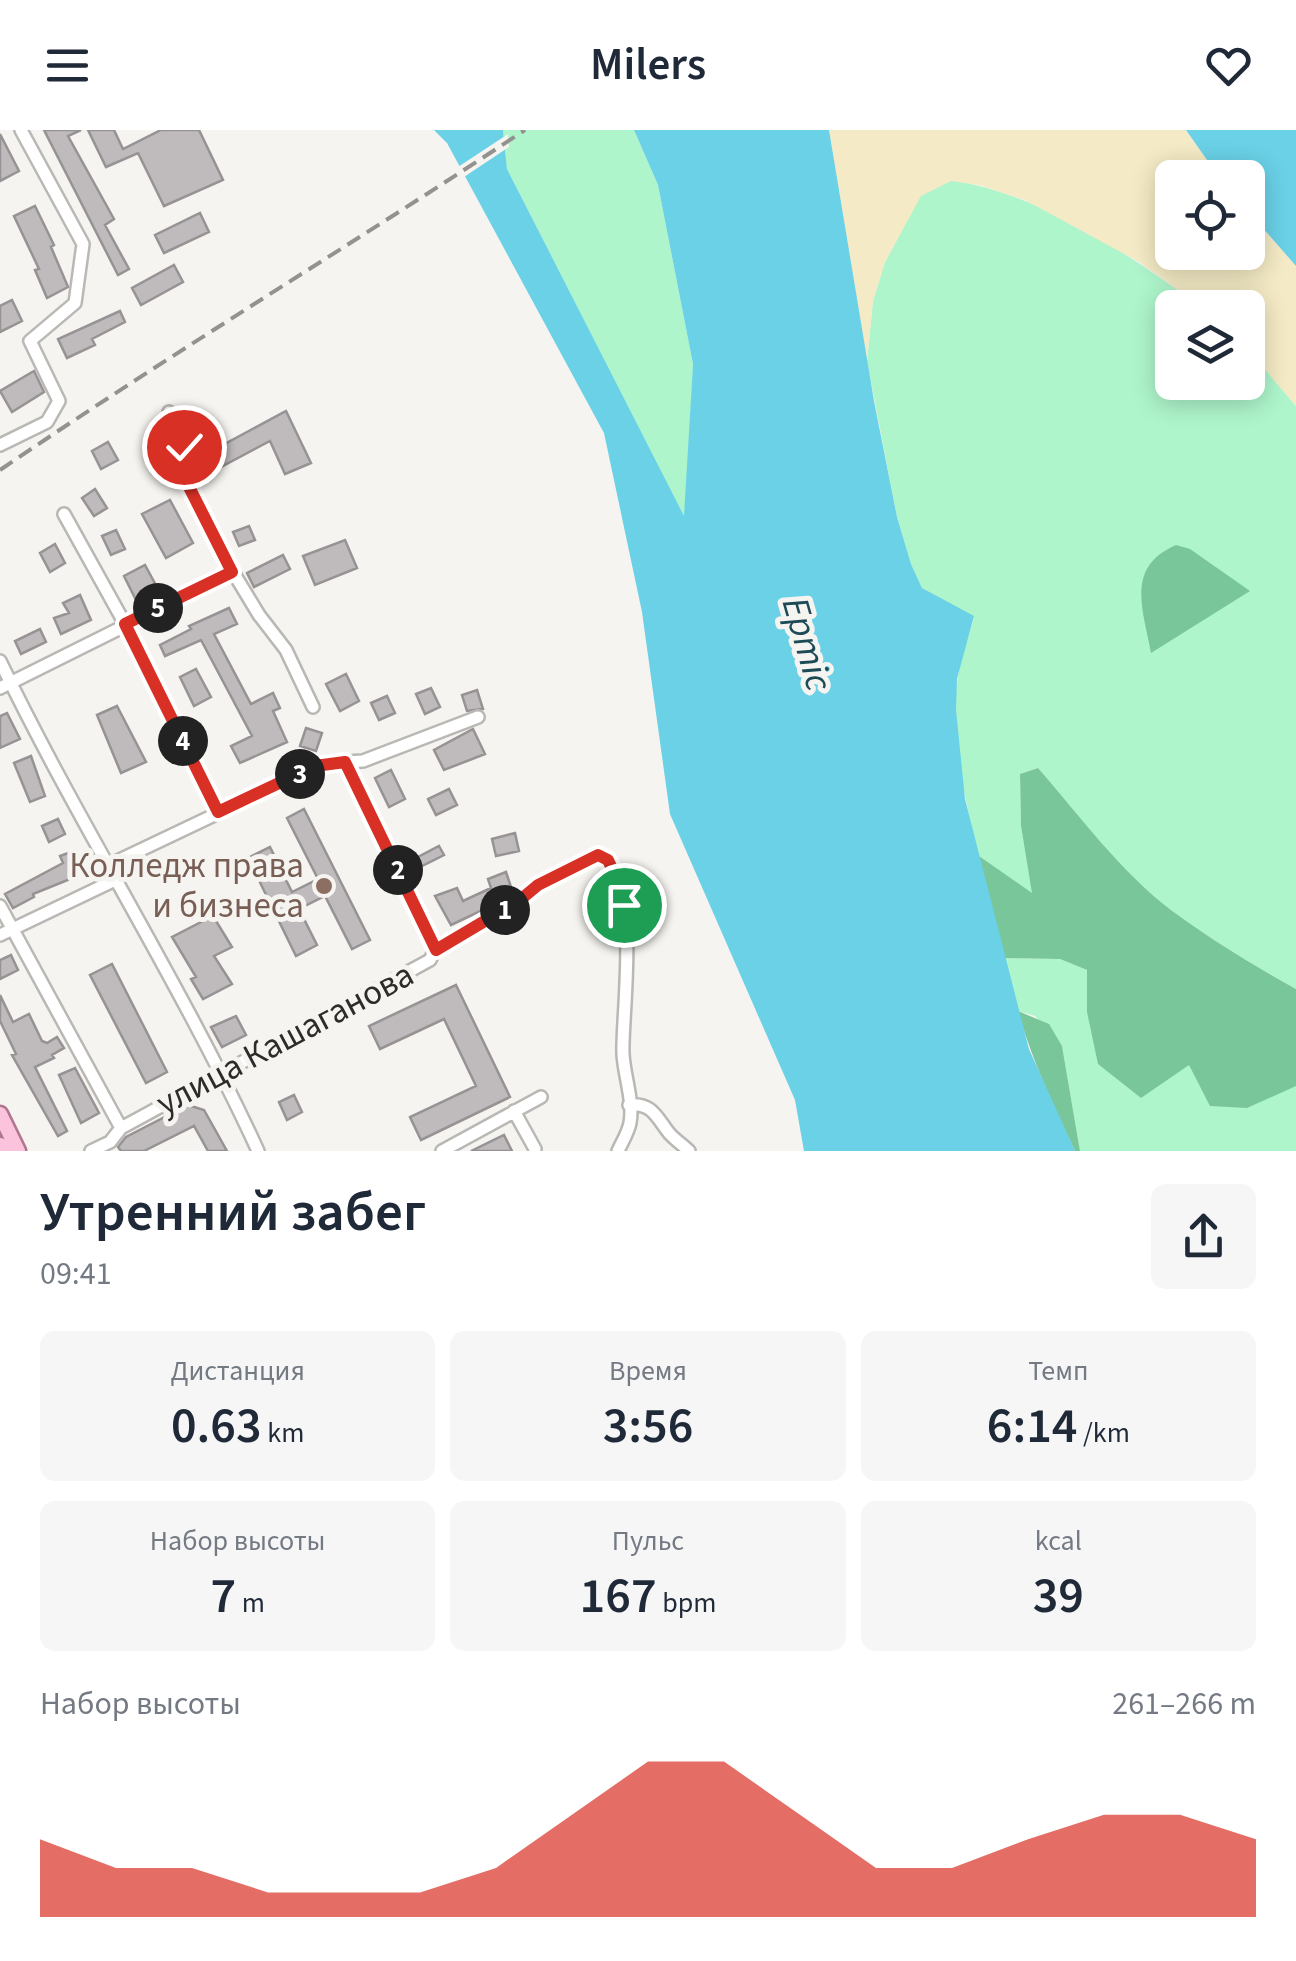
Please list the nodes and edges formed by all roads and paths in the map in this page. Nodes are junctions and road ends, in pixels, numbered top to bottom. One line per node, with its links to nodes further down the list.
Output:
1 (21, 130): 3 (street)
2 (169, 412): 5 (street)
3 (0, 445)
4 (64, 514): 6 (street)
5 (232, 572): 6 (street); 9 (street)
6 (125, 624): 8 (street); 12 (street)
7 (0, 661): 8 (street)
8 (5, 686): 13 (street)
9 (313, 706)
10 (478, 717): 11 (street)
11 (345, 762): 12 (street); 17 (street)
12 (218, 812): 13 (street)
13 (107, 866): 14 (street)
14 (115, 880): 16 (street); 18 (street)
15 (0, 906): 16 (street)
16 (6, 932): 23 (street)
17 (433, 955): 18 (street, улица Кашаганова); 20 (street, улица Кашаганова)
18 (223, 1073): 23 (street, улица Кашаганова); 27 (street)
19 (541, 1098): 21 (street)
20 (629, 1104): 29 (street); 30 (street)
21 (514, 1112): 24 (street); 28 (street)
22 (0, 1114): 25 (main road)
23 (121, 1128): 26 (street, улица Кашаганова)
24 (535, 1150)
25 (18, 1151)
26 (91, 1151)
27 (258, 1151)
28 (442, 1151)
29 (618, 1151)
30 (689, 1151)

